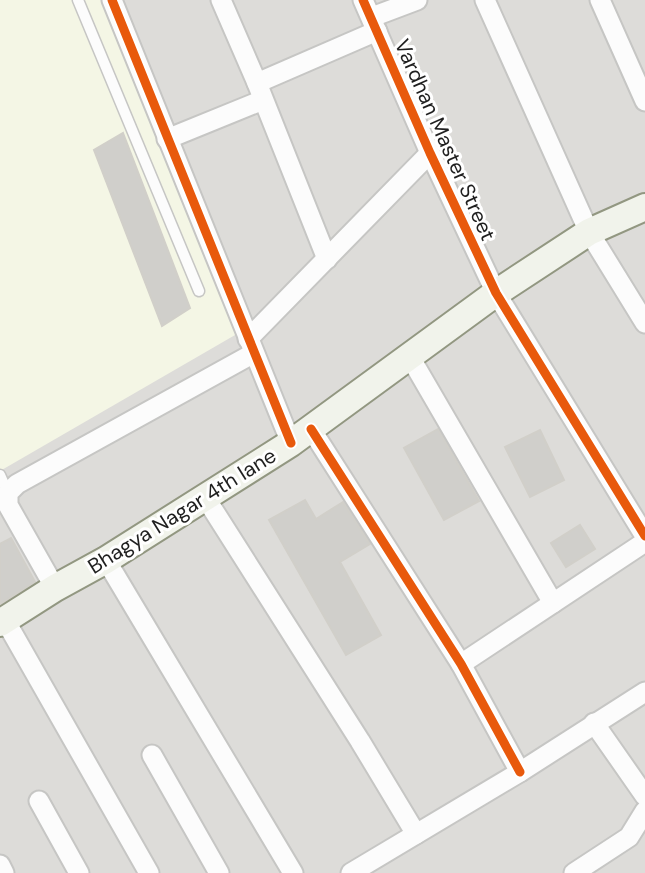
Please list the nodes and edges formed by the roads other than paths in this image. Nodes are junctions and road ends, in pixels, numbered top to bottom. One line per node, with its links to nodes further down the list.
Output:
1 (78, 0): 15 (lane)
2 (221, 0): 8 (street)
3 (417, 0): 7 (street)
4 (485, 0): 13 (street)
5 (600, 0): 9 (street)
6 (113, 1): 10 (street)
7 (371, 16): 8 (street); 11 (street, Vardhan Master Street)
8 (260, 91): 10 (street); 14 (street)
9 (645, 101)
10 (167, 139): 18 (street)
11 (430, 153): 14 (street); 16 (street, Vardhan Master Street)
12 (645, 207): 13 (main road, Bhagya Nagar 4th lane)
13 (589, 232): 16 (main road, Bhagya Nagar 4th lane); 17 (street)
14 (327, 259): 18 (street)
15 (199, 291)
16 (496, 293): 19 (main road, Bhagya Nagar 4th lane); 23 (street, Vardhan Master Street)
17 (645, 323)
18 (251, 346): 20 (street); 21 (street)
19 (410, 357): 20 (main road, Bhagya Nagar 4th lane); 27 (street)
20 (301, 436): 22 (main road, Bhagya Nagar 4th lane); 29 (street)
21 (4, 484): 26 (street)
22 (205, 497): 25 (main road, Bhagya Nagar 4th lane); 37 (street)
23 (645, 536)
24 (645, 542): 27 (street)
25 (106, 560): 26 (main road, Bhagya Nagar 4th lane); 43 (street)
26 (55, 588): 28 (main road, Bhagya Nagar 4th lane)
27 (552, 603): 29 (street)
28 (3, 621): 41 (street)
29 (461, 664): 33 (street)
30 (645, 692): 31 (street)
31 (594, 723): 33 (street); 34 (street)
32 (152, 755): 42 (street)
33 (520, 772): 37 (street)
34 (645, 796)
35 (39, 800): 40 (street)
36 (645, 811): 45 (street)
37 (416, 834): 44 (street)
38 (0, 865): 39 (street)
39 (4, 873)
40 (79, 873)
41 (149, 873)
42 (219, 873)
43 (293, 873)
44 (351, 873)
45 (574, 873)

